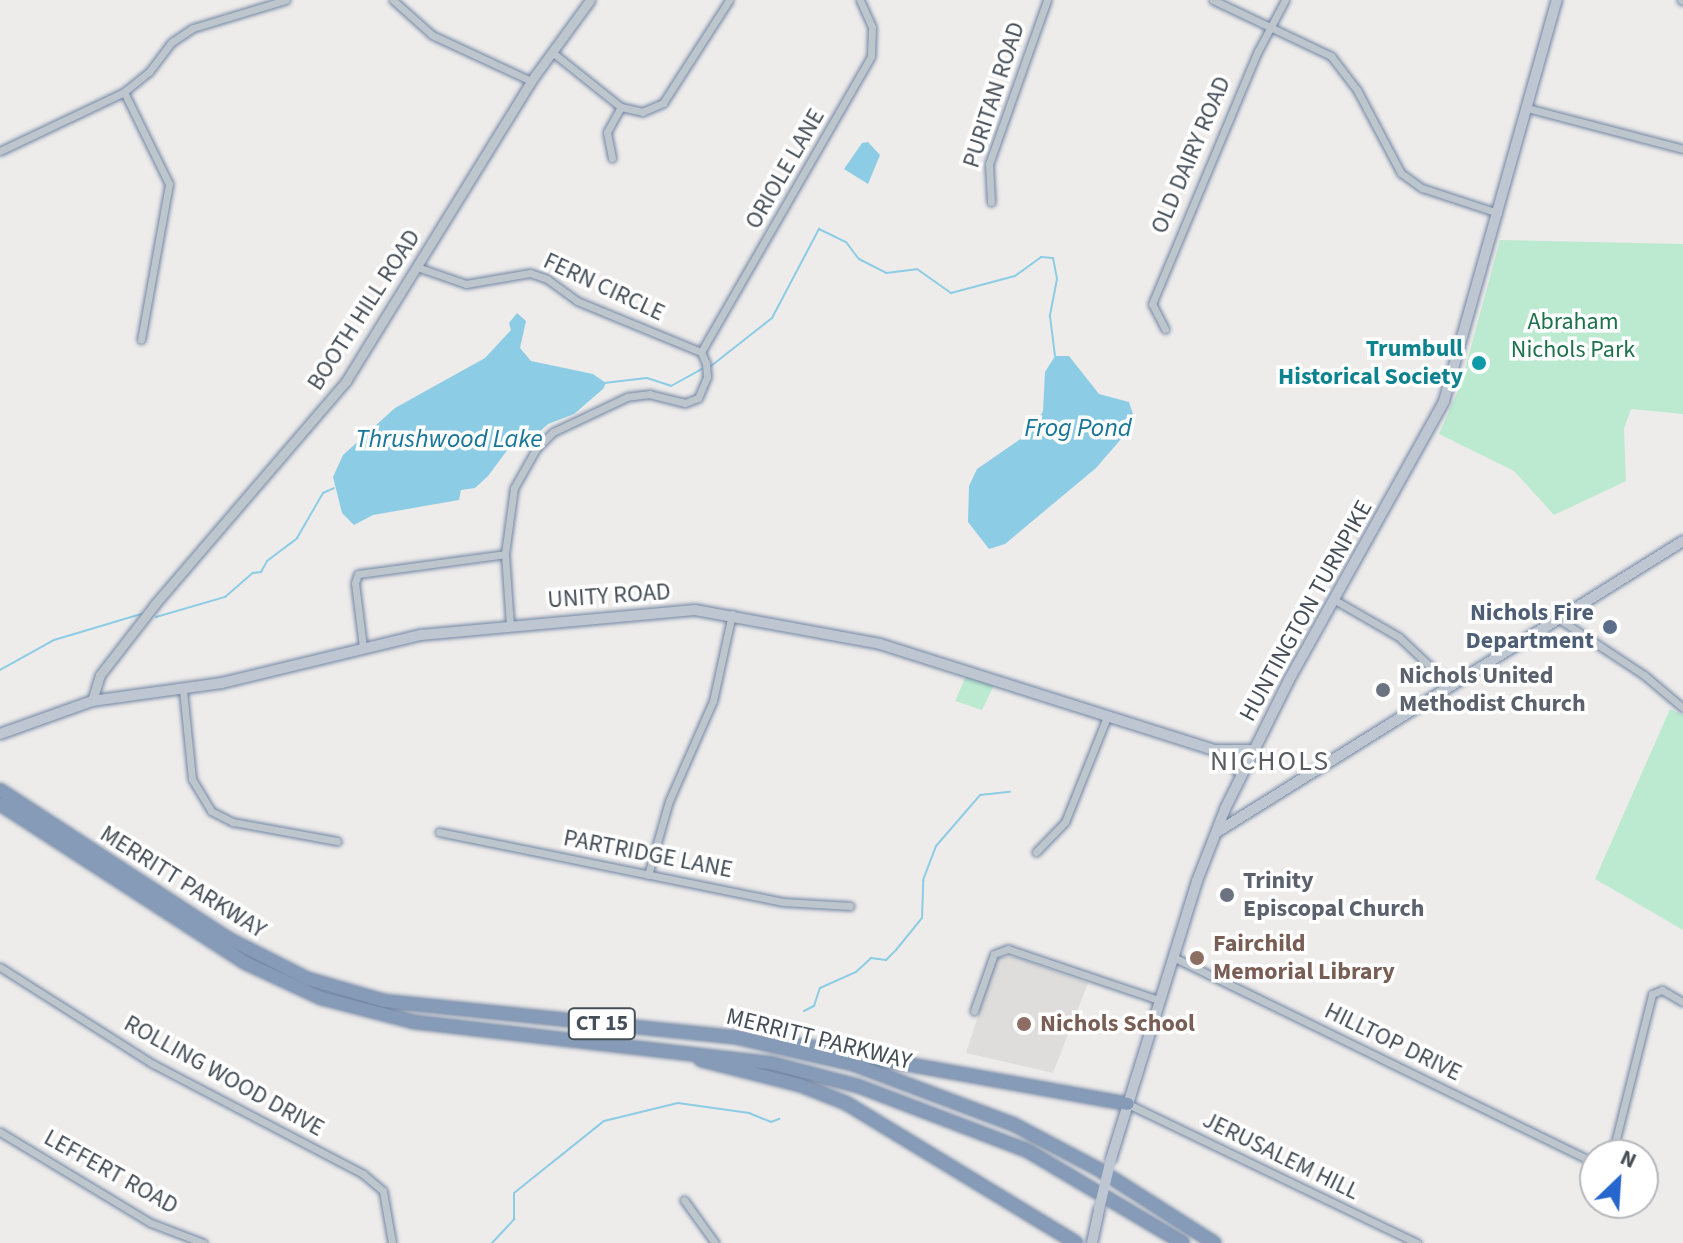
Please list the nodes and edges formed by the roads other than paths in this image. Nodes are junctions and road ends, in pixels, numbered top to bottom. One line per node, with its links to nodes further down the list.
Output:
1 (286, 0): 13 (street)
2 (393, 0): 12 (street)
3 (590, 0): 11 (street, BOOTH HILL ROAD)
4 (729, 0): 14 (street)
5 (860, 0): 24 (street, ORIOLE LANE)
6 (1047, 0): 19 (street, PURITAN ROAD)
7 (1213, 0): 10 (street)
8 (1285, 0): 10 (street, OLD DAIRY ROAD)
9 (1557, 0): 15 (main road, HUNTINGTON TURNPIKE)
10 (1269, 26): 20 (street); 22 (street, OLD DAIRY ROAD)
11 (552, 52): 12 (street, BOOTH HILL ROAD); 14 (street)
12 (531, 81): 21 (street, BOOTH HILL ROAD)
13 (124, 92): 17 (street); 23 (street)
14 (621, 107): 18 (street)
15 (1527, 108): 16 (street); 20 (main road, HUNTINGTON TURNPIKE)
16 (1683, 149)
17 (0, 151)
18 (612, 158)
19 (991, 202)
20 (1500, 214): 27 (main road, HUNTINGTON TURNPIKE)
21 (417, 267): 24 (street, FERN CIRCLE); 34 (street, BOOTH HILL ROAD)
22 (1165, 329)
23 (141, 340)
24 (701, 352): 26 (street)
25 (1683, 541): 29 (main road)
26 (505, 554): 30 (street); 31 (street)
27 (1333, 599): 32 (street); 39 (main road, HUNTINGTON TURNPIKE)
28 (732, 614): 30 (main road, UNITY ROAD); 36 (main road, UNITY ROAD); 47 (street)
29 (1559, 619): 32 (main road); 35 (street)
30 (510, 625): 31 (main road, UNITY ROAD)
31 (363, 647): 33 (main road, UNITY ROAD)
32 (1451, 686): 44 (main road)
33 (183, 690): 34 (main road, UNITY ROAD); 45 (street)
34 (92, 701): 37 (main road, UNITY ROAD)
35 (1683, 708)
36 (1107, 717): 38 (main road, UNITY ROAD); 46 (street)
37 (0, 734)
38 (1215, 750): 39 (main road, UNITY ROAD); 40 (main road, UNITY ROAD)
39 (1253, 750): 40 (main road, HUNTINGTON TURNPIKE)
40 (1241, 773): 44 (main road, HUNTINGTON TURNPIKE)
41 (0, 790): 54 (highway, MERRITT PARKWAY / CT 15)
42 (0, 804): 55 (highway, MERRITT PARKWAY / CT 15)
43 (439, 832): 47 (street, PARTRIDGE LANE)
44 (1215, 833): 49 (main road, HUNTINGTON TURNPIKE)
45 (337, 841)
46 (1036, 852)
47 (648, 875): 48 (street, PARTRIDGE LANE)
48 (850, 906)
49 (1173, 957): 51 (main road, HUNTINGTON TURNPIKE); 59 (street, HILLTOP DRIVE)
50 (0, 967): 64 (street, ROLLING WOOD DRIVE)
51 (1159, 1000): 53 (street); 56 (main road, HUNTINGTON TURNPIKE)
52 (1683, 1002): 58 (street)
53 (974, 1011)
54 (735, 1037): 56 (highway); 62 (highway, MERRITT PARKWAY / CT 15)
55 (655, 1049): 61 (highway, MERRITT PARKWAY / CT 15); 66 (highway)
56 (1128, 1104): 67 (main road, HUNTINGTON TURNPIKE, bridge); 72 (street, JERUSALEM HILL)
57 (0, 1132): 63 (street, LEFFERT ROAD)
58 (1616, 1139)
59 (1579, 1155)
60 (684, 1200): 65 (street)
61 (1142, 1217): 68 (highway); 69 (highway, MERRITT PARKWAY / CT 15)
62 (1183, 1223): 70 (highway, MERRITT PARKWAY / CT 15); 71 (highway)
63 (203, 1243)
64 (392, 1243)
65 (715, 1243)
66 (1076, 1243)
67 (1092, 1243)
68 (1169, 1243)
69 (1183, 1243)
70 (1214, 1243)
71 (1222, 1243)
72 (1417, 1243)

